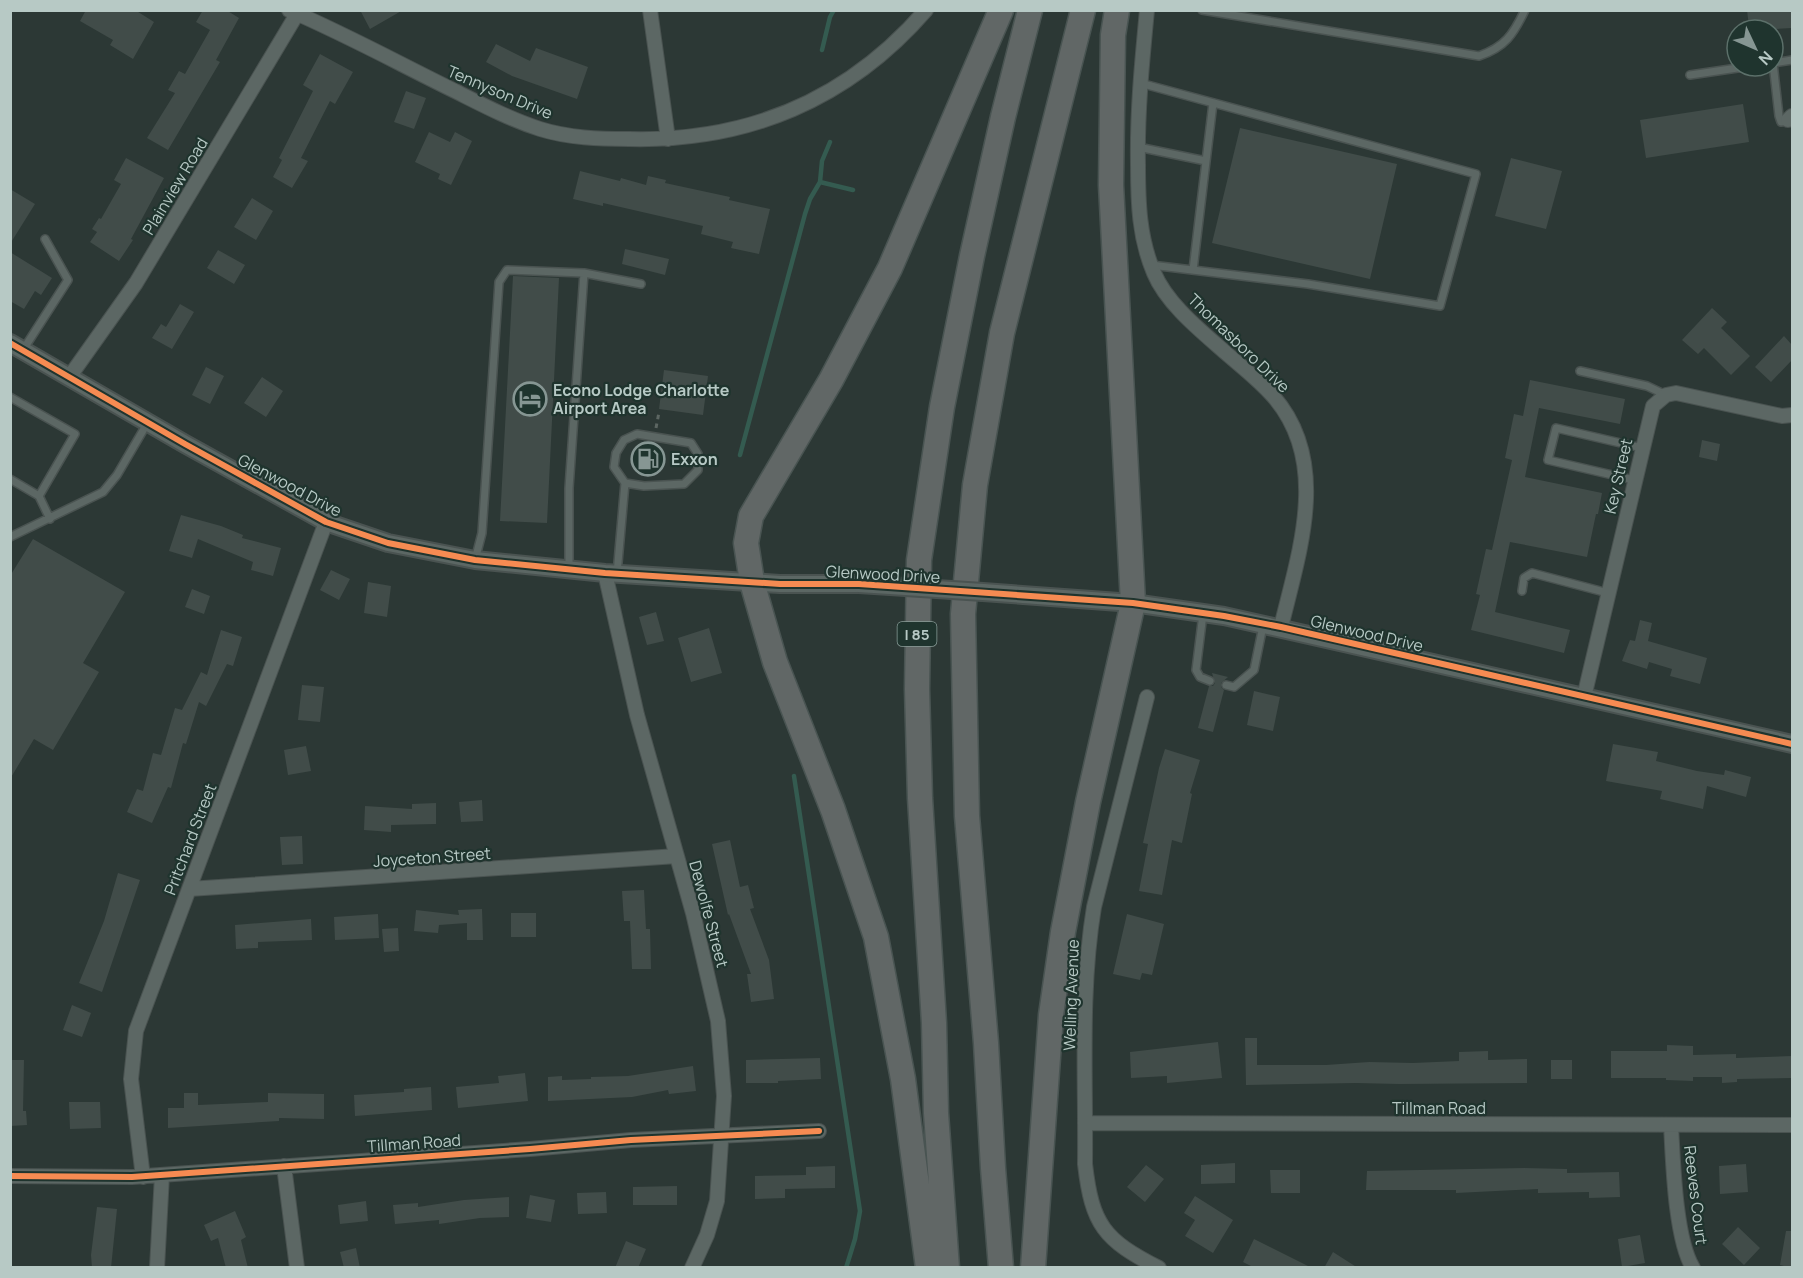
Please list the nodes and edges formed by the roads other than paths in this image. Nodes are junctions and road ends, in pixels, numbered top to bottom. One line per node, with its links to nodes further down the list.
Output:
1 (650, 10): 17 (street)
2 (926, 10): 17 (street, Tennyson Drive)
3 (1001, 10): 43 (highway)
4 (1030, 10): 70 (highway, I 85)
5 (1083, 10): 71 (highway)
6 (1116, 10): 46 (highway)
7 (1147, 10): 14 (street, Thomasboro Drive)
8 (1202, 10): 9 (lane)
9 (1526, 10)
10 (296, 12): 17 (street, Tennyson Drive); 27 (street, Plainview Road)
11 (1725, 70): 12 (lane)
12 (1690, 75)
13 (1775, 78): 16 (lane)
14 (1140, 83): 15 (lane); 18 (street, Thomasboro Drive)
15 (1213, 103): 19 (lane); 22 (lane)
16 (1790, 118)
17 (668, 139)
18 (1138, 147): 19 (lane); 21 (street, Thomasboro Drive)
19 (1206, 161): 22 (lane)
20 (45, 239): 25 (lane)
21 (1151, 265): 22 (lane); 49 (street, Thomasboro Drive)
22 (1193, 270)
23 (584, 273): 24 (lane); 40 (lane); 41 (lane)
24 (641, 284)
25 (17, 346): 27 (street, Glenwood Drive)
26 (1580, 371): 28 (lane)
27 (70, 376): 31 (street, Glenwood Drive)
28 (1666, 395): 30 (street); 32 (street, Key Street)
29 (10, 397): 36 (lane)
30 (1789, 417)
31 (148, 422): 37 (lane); 38 (street, Glenwood Drive)
32 (1642, 448): 34 (street, Key Street); 34 (lane)
33 (10, 480): 36 (lane)
34 (1634, 480): 45 (street, Key Street)
35 (625, 483): 35 (lane); 42 (lane)
36 (39, 496): 37 (lane)
37 (50, 519): 39 (lane)
38 (326, 522): 40 (street, Glenwood Drive); 56 (street, Pritchard Street)
39 (10, 537)
40 (475, 560): 41 (street, Glenwood Drive)
41 (569, 569): 42 (street, Glenwood Drive)
42 (611, 573): 43 (street, Glenwood Drive); 55 (street, Dewolfe Street)
43 (752, 582): 46 (street, Glenwood Drive, bridge); 69 (highway)
44 (1522, 591): 45 (lane)
45 (1608, 593): 53 (street, Key Street)
46 (1133, 603): 47 (street, Glenwood Drive); 72 (highway)
47 (1203, 613): 48 (street, Glenwood Drive); 50 (lane)
48 (1263, 623): 49 (street, Glenwood Drive); 51 (lane)
49 (1281, 627): 53 (street, Glenwood Drive)
50 (1210, 681)
51 (1226, 685)
52 (1147, 697): 57 (street, Welling Avenue)
53 (1584, 697): 54 (street, Glenwood Drive)
54 (1792, 744)
55 (677, 856): 56 (street, Joyceton Street); 61 (street, Dewolfe Street)
56 (189, 890): 65 (street, Pritchard Street)
57 (1085, 1123): 58 (street, Tillman Road); 73 (street, Welling Avenue)
58 (1671, 1125): 59 (street, Tillman Road); 74 (street, Reeves Court)
59 (1792, 1125)
60 (819, 1131): 61 (street, Tillman Road)
61 (722, 1137): 62 (street, Tillman Road); 68 (street, Dewolfe Street)
62 (284, 1166): 63 (street, Tillman Road); 67 (street)
63 (162, 1175): 65 (street, Tillman Road); 66 (street)
64 (10, 1176): 65 (street, Tillman Road)
65 (142, 1176)
66 (157, 1268)
67 (297, 1268)
68 (692, 1268)
69 (928, 1268)
70 (947, 1268)
71 (1001, 1268)
72 (1033, 1268)
73 (1158, 1268)
74 (1693, 1268)

